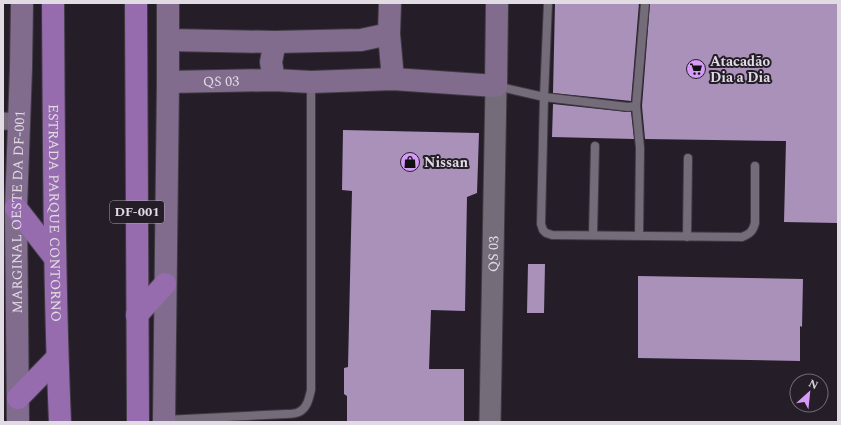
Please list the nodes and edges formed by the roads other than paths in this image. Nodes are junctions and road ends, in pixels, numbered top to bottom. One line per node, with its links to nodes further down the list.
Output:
1 (22, 3): 19 (main road, MARGINAL OESTE DA DF-001)
2 (53, 3): 27 (highway, ESTRADA PARQUE CONTORNO)
3 (136, 3): 30 (highway, DF-001)
4 (168, 3): 10 (main road)
5 (390, 3): 9 (main road)
6 (497, 3): 16 (main road, QS 03)
7 (548, 3): 17 (lane)
8 (645, 3): 18 (lane)
9 (389, 34): 11 (main road); 12 (main road)
10 (168, 40): 11 (main road); 14 (main road)
11 (275, 42): 13 (main road)
12 (393, 79): 15 (main road, QS 03); 16 (main road, QS 03)
13 (274, 80): 14 (main road, QS 03); 15 (main road, QS 03)
14 (168, 82): 29 (main road)
15 (311, 82): 33 (lane)
16 (496, 86): 17 (lane); 37 (street, QS 03)
17 (544, 97): 18 (lane); 24 (lane)
18 (636, 106): 25 (lane)
19 (11, 121): 23 (main road, MARGINAL OESTE DA DF-001)
20 (595, 146): 24 (lane)
21 (688, 158): 26 (lane)
22 (755, 166): 26 (lane)
23 (16, 208): 27 (highway); 28 (main road, MARGINAL OESTE DA DF-001)
24 (593, 235): 25 (lane)
25 (639, 236): 26 (lane)
26 (687, 237)
27 (55, 258): 31 (highway, ESTRADA PARQUE CONTORNO)
28 (10, 281): 32 (main road, MARGINAL OESTE DA DF-001)
29 (165, 284): 30 (highway); 33 (main road)
30 (137, 315): 36 (highway, DF-001)
31 (57, 358): 32 (highway); 35 (highway, ESTRADA PARQUE CONTORNO)
32 (18, 398): 34 (main road, MARGINAL OESTE DA DF-001)
33 (164, 421)
34 (18, 422)
35 (60, 422)
36 (138, 422)
37 (490, 422)

